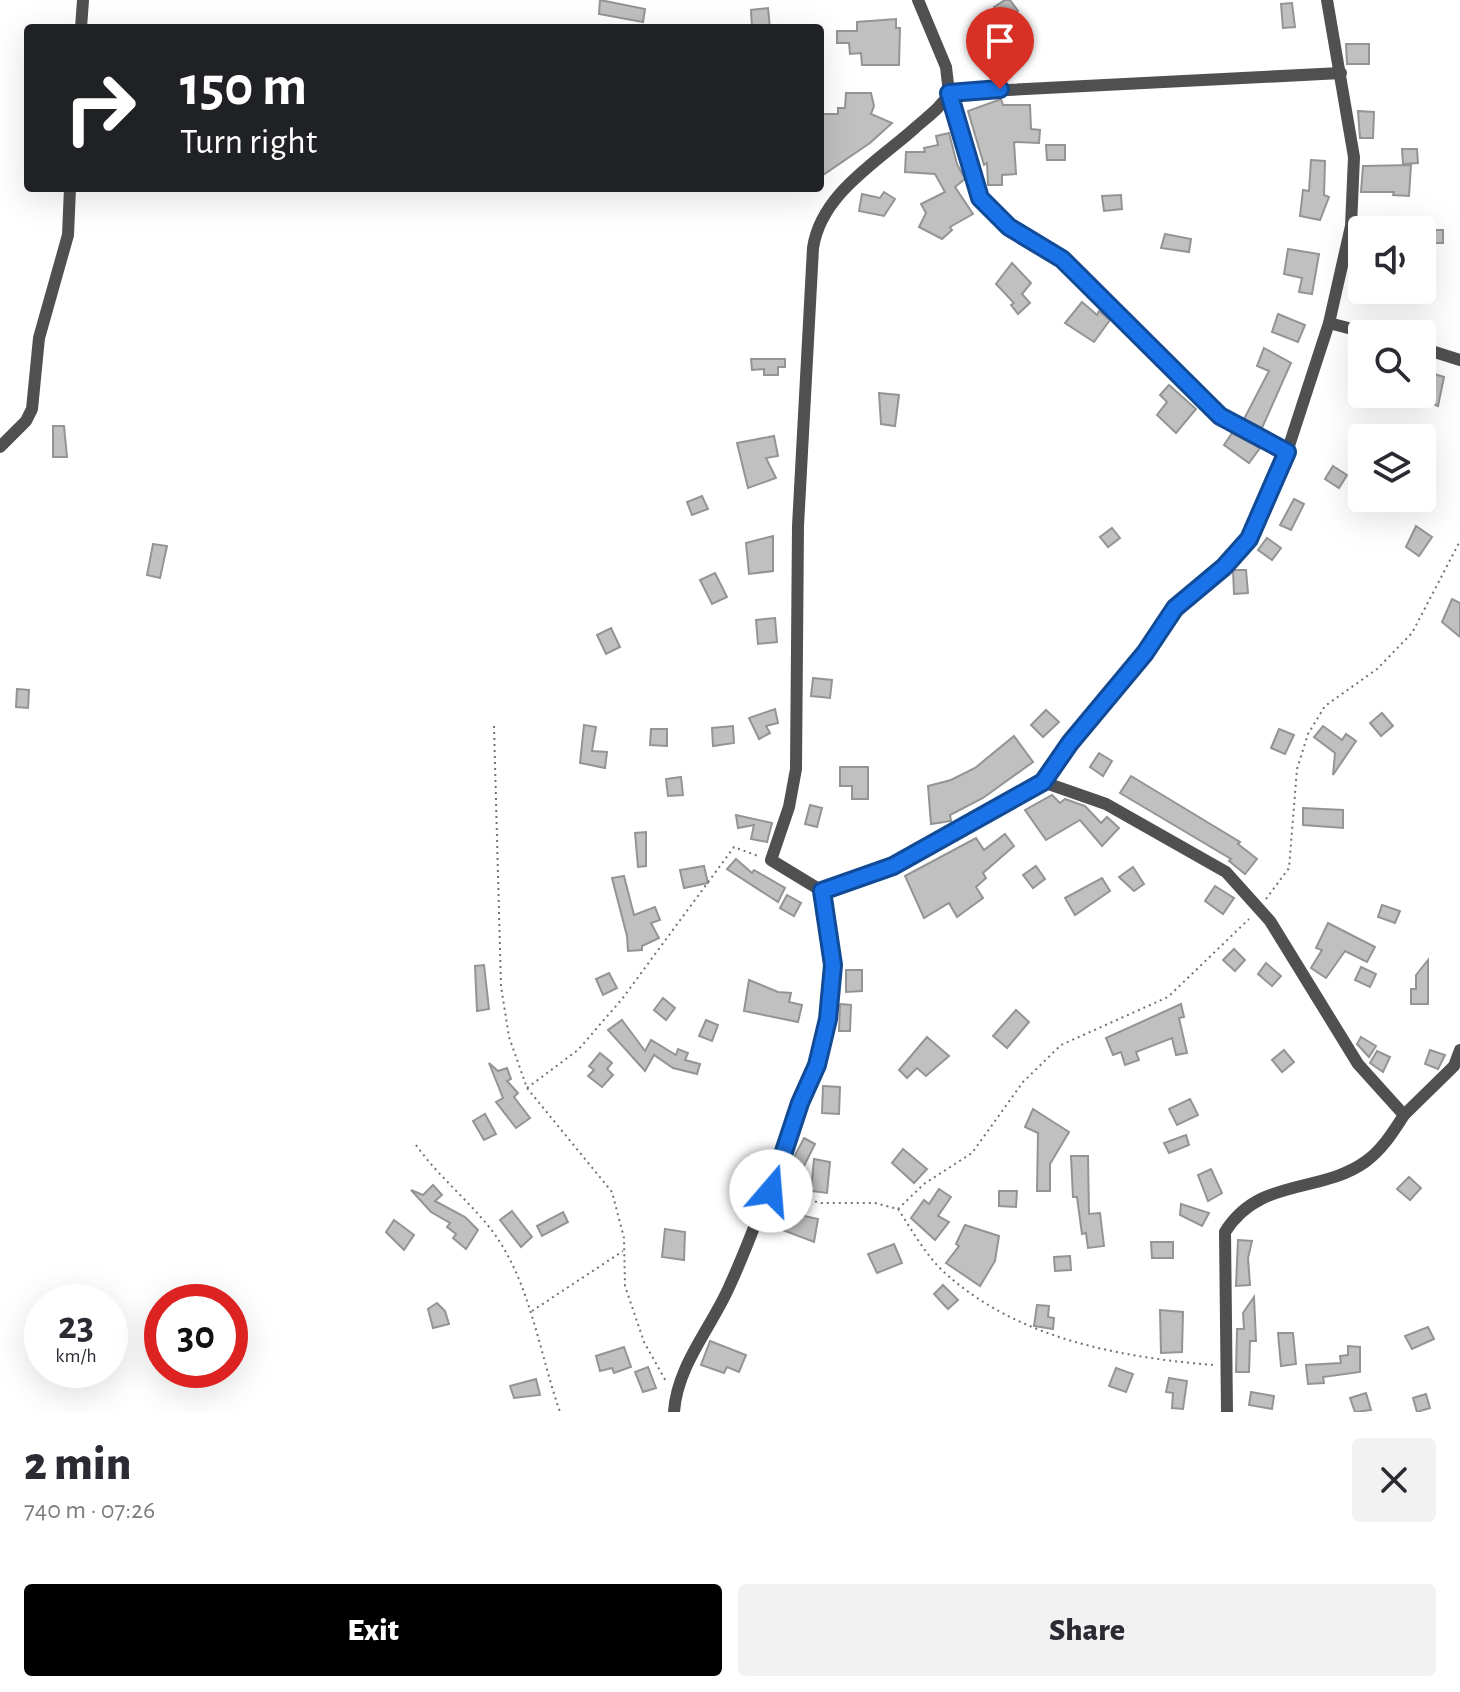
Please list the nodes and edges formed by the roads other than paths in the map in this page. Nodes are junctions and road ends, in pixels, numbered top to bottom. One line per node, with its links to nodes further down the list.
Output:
1 (83, 0): 4 (street)
2 (918, 0): 6 (street)
3 (1327, 0): 5 (street)
4 (81, 24)
5 (1341, 73): 6 (street); 8 (street)
6 (949, 93): 13 (street); 15 (street)
7 (70, 192): 12 (street)
8 (1329, 323): 9 (street); 13 (street)
9 (1348, 328)
10 (1436, 352): 11 (street)
11 (1460, 360)
12 (0, 447)
13 (1287, 452): 14 (street)
14 (1043, 782): 15 (street); 17 (street)
15 (822, 891): 18 (street)
16 (1460, 1050): 17 (street)
17 (1404, 1115): 19 (street)
18 (674, 1405)
19 (1227, 1412)

